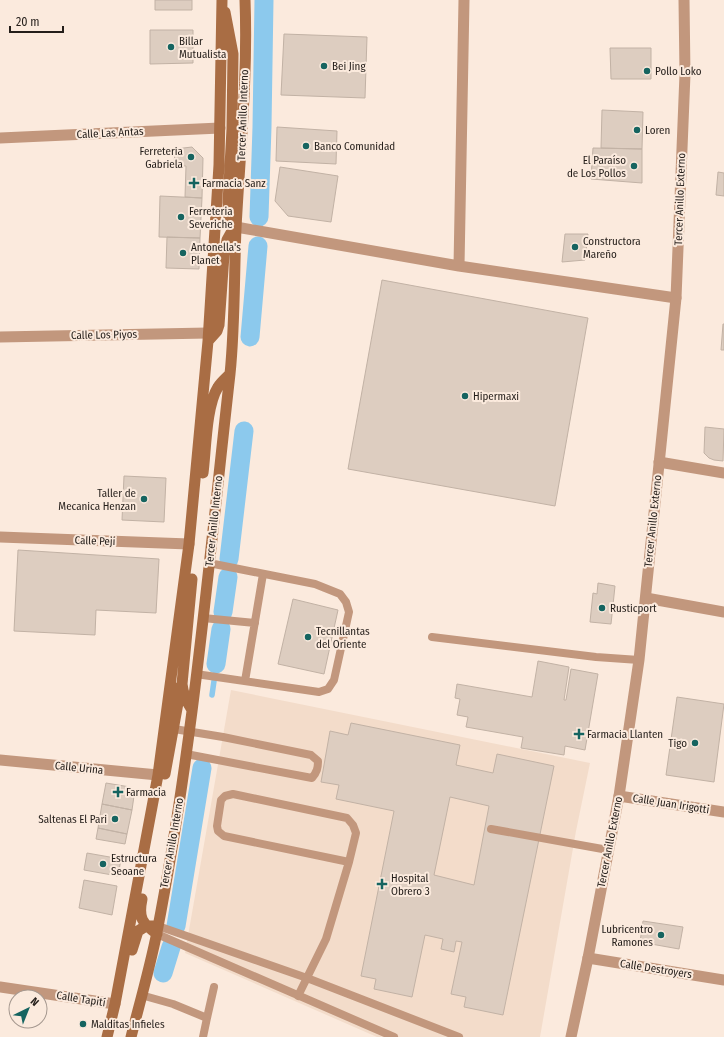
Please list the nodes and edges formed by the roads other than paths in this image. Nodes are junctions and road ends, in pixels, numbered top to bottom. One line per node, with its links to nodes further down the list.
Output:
1 (222, 0): 5 (main road, Tercer Anillo Interno); 7 (main road)
2 (244, 0): 7 (main road, Tercer Anillo Interno)
3 (464, 0): 8 (street)
4 (684, 0): 9 (street, Tercer Anillo Externo)
5 (220, 128): 6 (street, Calle Las Antas); 11 (main road, Tercer Anillo Interno)
6 (0, 138)
7 (236, 228): 8 (street); 11 (main road); 12 (main road, Tercer Anillo Interno)
8 (459, 266): 9 (street)
9 (676, 298): 13 (street, Tercer Anillo Externo)
10 (0, 337): 11 (street, Calle Los Piyos)
11 (208, 337): 16 (main road, Tercer Anillo Interno)
12 (230, 374): 16 (main road); 17 (main road, Tercer Anillo Interno)
13 (659, 462): 14 (street); 19 (street, Tercer Anillo Externo)
14 (724, 473)
15 (0, 537): 16 (street, Calle Peji)
16 (189, 544): 27 (main road); 28 (main road, Tercer Anillo Interno)
17 (209, 563): 18 (lane); 21 (main road, Tercer Anillo Interno)
18 (263, 574): 22 (lane); 26 (lane)
19 (646, 598): 20 (street); 24 (street, Tercer Anillo Externo)
20 (724, 612)
21 (203, 618): 22 (lane); 25 (main road, Tercer Anillo Interno)
22 (255, 623): 26 (lane)
23 (432, 637): 24 (lane)
24 (639, 660): 33 (street, Tercer Anillo Externo)
25 (196, 674): 26 (lane); 27 (main road, Tercer Anillo Interno)
26 (245, 681)
27 (192, 710): 29 (main road, Tercer Anillo Interno)
28 (169, 728): 29 (lane); 32 (main road, Tercer Anillo Interno); 38 (main road)
29 (189, 732): 30 (main road, Tercer Anillo Interno); 30 (lane)
30 (186, 754): 39 (main road, Tercer Anillo Interno)
31 (0, 760): 32 (street, Calle Urina)
32 (158, 776): 47 (main road, Tercer Anillo Interno)
33 (619, 796): 34 (street, Calle Juan Irigotti); 36 (street, Tercer Anillo Externo)
34 (724, 812)
35 (491, 829): 36 (lane)
36 (608, 850): 40 (street, Tercer Anillo Externo)
37 (350, 862): 37 (lane); 41 (lane)
38 (146, 926): 39 (main road); 50 (main road)
39 (157, 930): 41 (lane); 45 (main road, Tercer Anillo Interno); 46 (lane)
40 (588, 958): 42 (street, Calle Destroyers); 55 (street, Tercer Anillo Externo)
41 (307, 978): 46 (lane); 54 (lane)
42 (724, 980)
43 (0, 986): 47 (street, Calle Tapití)
44 (214, 987): 48 (lane)
45 (141, 995): 48 (lane); 51 (main road, Tercer Anillo Interno)
46 (298, 996): 53 (lane)
47 (115, 1004): 49 (main road, Tercer Anillo Interno)
48 (207, 1018): 52 (lane)
49 (107, 1037)
50 (112, 1037)
51 (131, 1037)
52 (203, 1037)
53 (394, 1037)
54 (459, 1037)
55 (570, 1037)

